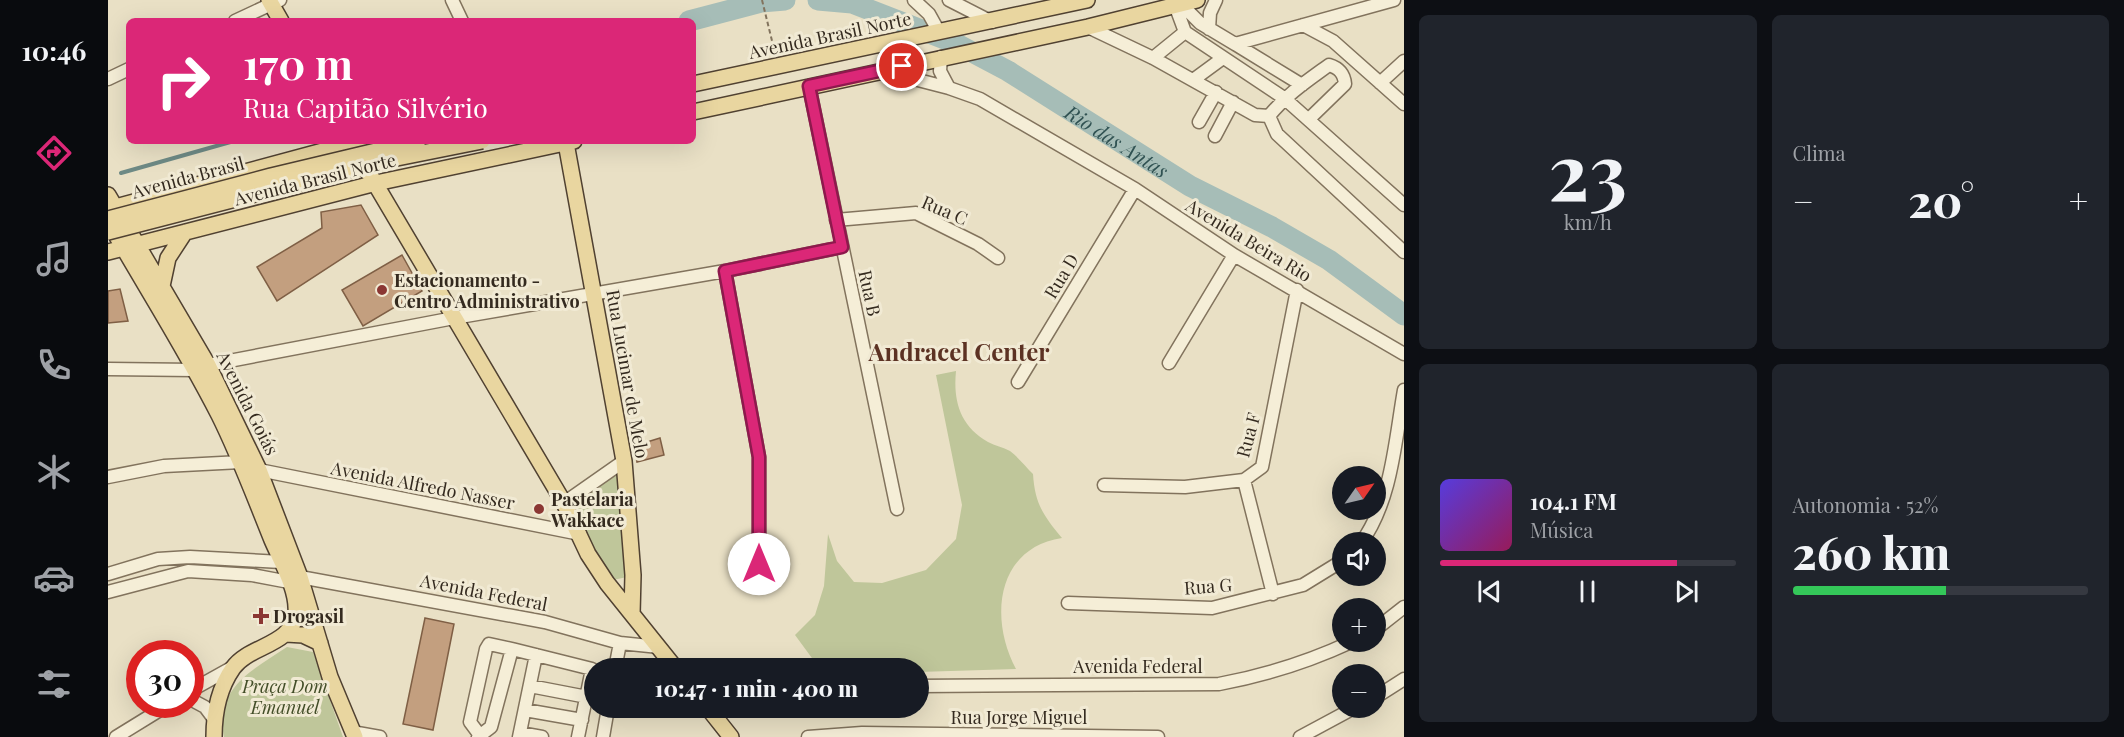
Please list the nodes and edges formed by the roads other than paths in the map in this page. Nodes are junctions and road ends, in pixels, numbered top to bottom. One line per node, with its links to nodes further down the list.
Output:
1 (452, 0): 13 (street)
2 (914, 0): 18 (street)
3 (949, 0): 14 (street)
4 (1087, 0): 14 (main road)
5 (1197, 0): 9 (main road)
6 (1216, 0): 17 (street)
7 (1394, 0): 10 (street)
8 (273, 1): 11 (street); 12 (main road)
9 (1178, 5): 16 (main road); 17 (street); 19 (street)
10 (1337, 16): 15 (street); 20 (street)
11 (241, 18)
12 (280, 18)
13 (461, 18)
14 (992, 22): 18 (main road, Avenida Brasil Norte)
15 (1304, 25): 20 (street); 21 (street)
16 (1088, 27): 22 (main road); 23 (street)
17 (1209, 29): 21 (street)
18 (939, 32): 30 (main road, Avenida Brasil Norte)
19 (1185, 32): 23 (street); 24 (street)
20 (1333, 41): 31 (street)
21 (1235, 44): 32 (street)
22 (945, 56): 27 (main road); 34 (street)
23 (1153, 58): 29 (street)
24 (1223, 58): 29 (street); 36 (street)
25 (1404, 61): 31 (street)
26 (126, 70): 28 (street)
27 (882, 71): 33 (main road); 34 (street, Avenida Beira Rio)
28 (108, 79)
29 (1193, 80): 35 (street)
30 (696, 83)
31 (1380, 83): 38 (street)
32 (1302, 85): 36 (street); 41 (street)
33 (809, 86): 39 (main road); 54 (street, Rua B)
34 (949, 88): 51 (street, Avenida Beira Rio)
35 (1216, 92): 37 (street); 42 (street)
36 (1284, 98): 40 (street); 41 (street)
37 (1233, 102): 40 (street); 43 (street)
38 (1404, 104)
39 (696, 111)
40 (1269, 116): 60 (street)
41 (1309, 118): 52 (street)
42 (1200, 122)
43 (1215, 136)
44 (347, 144): 53 (main road, Avenida Brasil Norte)
45 (355, 144): 50 (main road)
46 (405, 144): 53 (main road, Avenida Brasil, bridge)
47 (467, 144): 55 (main road, Avenida Brasil, bridge)
48 (561, 144): 50 (main road, Avenida Brasil Norte)
49 (570, 144): 66 (main road, Rua Lucimar de Melo)
50 (376, 183): 56 (main road, Avenida Brasil Norte); 67 (main road)
51 (1135, 189): 61 (street, Avenida Beira Rio); 72 (street, Rua D)
52 (1404, 205)
53 (110, 210): 57 (main road, Avenida Goiás)
54 (836, 220): 58 (street, Rua B); 62 (street, Rua C)
55 (108, 232)
56 (185, 232): 57 (main road, Avenida Brasil Norte); 64 (main road)
57 (130, 247): 59 (main road, Avenida Brasil Norte); 64 (main road, Avenida Goiás); 70 (main road, Avenida Goiás)
58 (842, 247): 63 (street); 81 (street, Rua B)
59 (108, 252)
60 (1404, 252)
61 (1234, 255): 65 (street, Avenida Beira Rio); 69 (street)
62 (998, 258)
63 (725, 271): 66 (street); 88 (street)
64 (162, 286): 70 (main road, Avenida Goiás)
65 (1298, 290): 68 (street, Avenida Beira Rio); 78 (street, Rua F)
66 (595, 292): 67 (street); 74 (main road, Rua Lucimar de Melo)
67 (454, 318): 70 (street); 80 (main road)
68 (1404, 354)
69 (1168, 363)
70 (202, 367): 71 (street); 75 (main road, Avenida Goiás); 76 (main road, Avenida Goiás)
71 (108, 369)
72 (1018, 382)
73 (1404, 390): 82 (street)
74 (624, 461): 80 (street); 93 (main road, Rua Lucimar de Melo)
75 (241, 462): 77 (street); 84 (main road, Avenida Goiás)
76 (260, 470): 83 (street, Avenida Alfredo Nasser); 87 (main road, Avenida Goiás)
77 (108, 477)
78 (1244, 480): 79 (street, Rua F); 90 (street)
79 (1104, 485)
80 (564, 502): 83 (main road)
81 (897, 509)
82 (1368, 532)
83 (580, 534): 93 (main road)
84 (281, 561): 86 (street); 87 (main road, Avenida Goiás)
85 (1332, 567): 90 (street, Rua G)
86 (108, 574)
87 (295, 579): 89 (street, Avenida Federal); 95 (main road, Avenida Goiás); 96 (main road, Avenida Goiás); 97 (street, Avenida Federal)
88 (759, 585)
89 (108, 592)
90 (1273, 594): 91 (street, Rua G)
91 (1068, 603)
92 (1404, 606): 94 (street)
93 (632, 614): 98 (main road)
94 (1386, 621)
95 (286, 634): 96 (main road); 104 (main road)
96 (320, 643): 121 (main road)
97 (620, 643): 98 (street, Avenida Federal); 102 (street)
98 (659, 647): 103 (main road)
99 (512, 649): 101 (street); 122 (street); 122 (street)
100 (1332, 651): 109 (street, Avenida Federal)
101 (536, 655): 105 (street); 108 (street)
102 (617, 658)
103 (668, 658)
104 (234, 666): 107 (street); 119 (main road)
105 (584, 667)
106 (1404, 679): 110 (street)
107 (204, 683)
108 (530, 686): 111 (street); 113 (street)
109 (929, 686)
110 (1386, 691)
111 (584, 696)
112 (204, 706): 119 (street)
113 (525, 710): 120 (street); 123 (street)
114 (584, 711): 120 (street)
115 (147, 718): 125 (street)
116 (606, 718): 130 (street)
117 (716, 718): 131 (main road)
118 (1335, 718): 134 (street)
119 (214, 719): 126 (main road)
120 (582, 720): 129 (street)
121 (354, 735): 127 (street)
122 (479, 735)
123 (519, 735): 128 (street)
124 (1003, 736): 132 (street, Rua Jorge Miguel); 133 (street, Rua Jorge Miguel)
125 (116, 737)
126 (213, 737)
127 (380, 737)
128 (542, 737)
129 (578, 737)
130 (603, 737)
131 (731, 737)
132 (808, 737)
133 (1158, 737)
134 (1300, 737)

